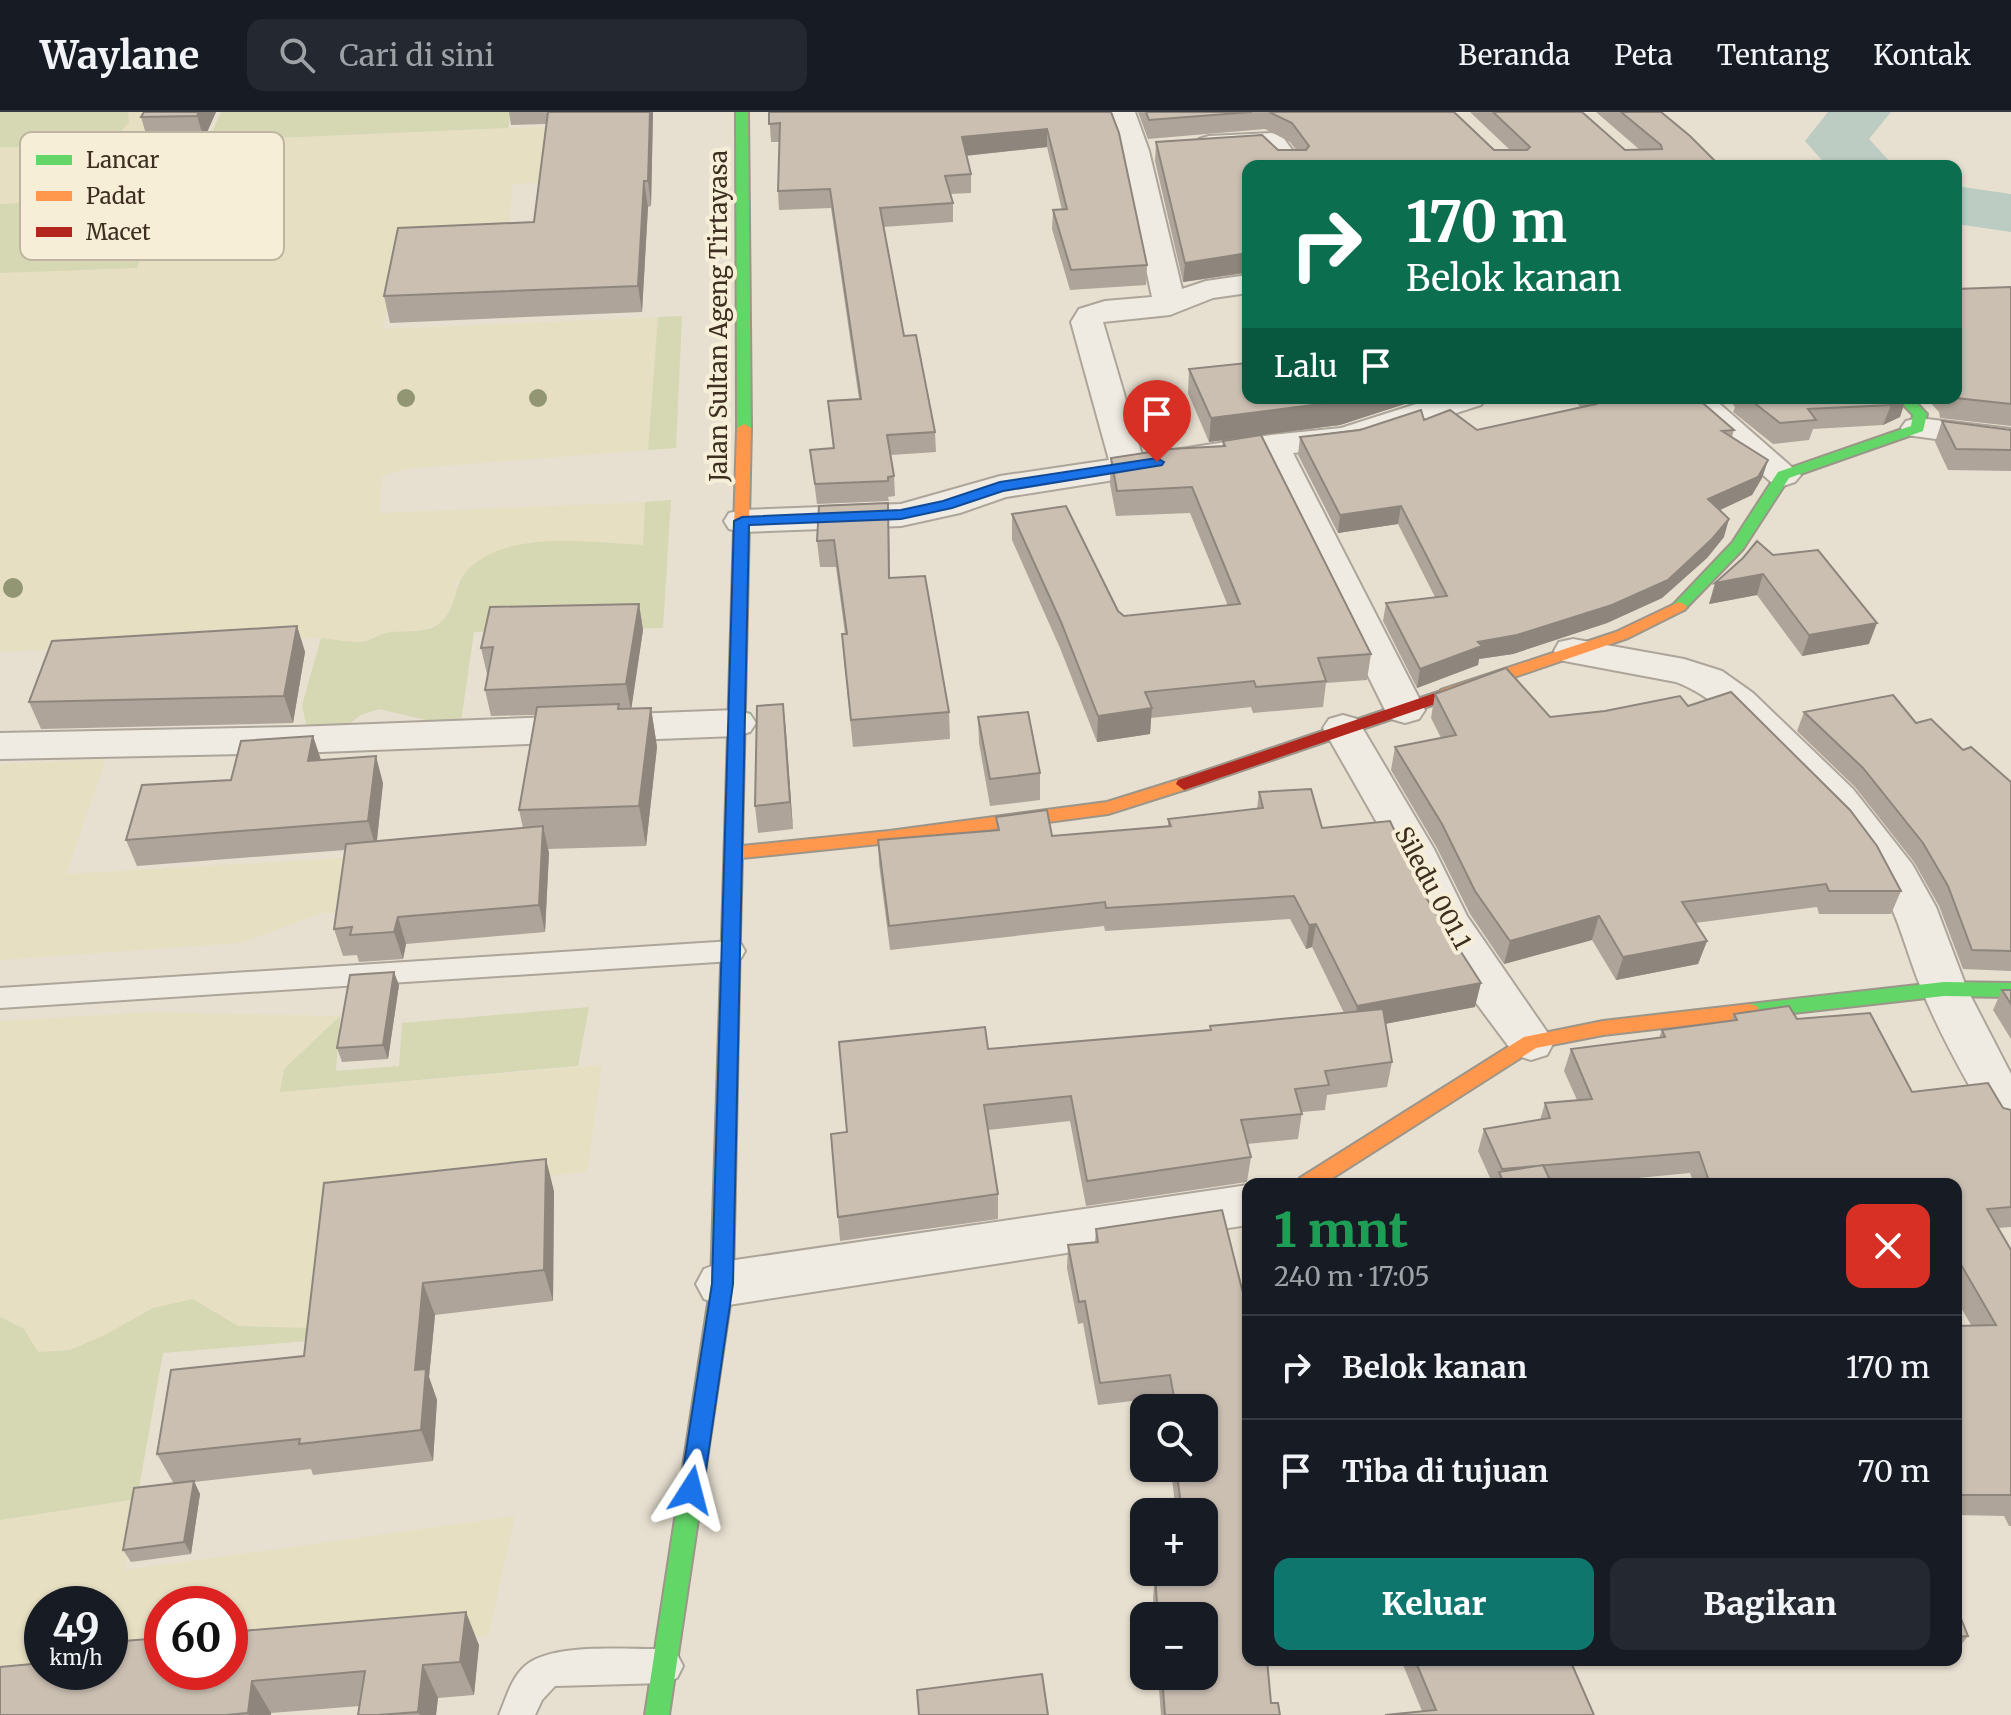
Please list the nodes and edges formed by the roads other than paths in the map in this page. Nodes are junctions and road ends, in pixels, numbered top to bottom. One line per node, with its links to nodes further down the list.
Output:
1 (742, 112): 14 (main road, Jalan Sultan Ageng Tirtayasa)
2 (1121, 112): 3 (street)
3 (1135, 151): 4 (street); 6 (street)
4 (1286, 160)
5 (1242, 285): 6 (street)
6 (1170, 305): 12 (street)
7 (1450, 404): 11 (street)
8 (1700, 404): 13 (street)
9 (1911, 413): 10 (street); 13 (main road)
10 (2011, 439)
11 (1271, 445): 12 (street); 16 (street)
12 (1128, 467): 14 (street)
13 (1783, 475): 15 (main road)
14 (742, 521): 17 (main road, Jalan Sultan Ageng Tirtayasa)
15 (1573, 651): 16 (main road); 22 (street)
16 (1405, 710): 18 (main road)
17 (720, 724): 19 (street); 20 (main road, Jalan Sultan Ageng Tirtayasa)
18 (1343, 728): 20 (main road); 25 (street, Siledu 001.1)
19 (0, 746)
20 (735, 853): 21 (main road, Jalan Sultan Ageng Tirtayasa)
21 (732, 951): 24 (lane); 29 (main road, Jalan Sultan Ageng Tirtayasa)
22 (1944, 989): 23 (main road); 25 (main road); 26 (street)
23 (2011, 990)
24 (0, 998)
25 (1531, 1042): 27 (main road)
26 (2011, 1115)
27 (1316, 1178)
28 (1242, 1206): 29 (street)
29 (722, 1284): 30 (main road, Jalan Sultan Ageng Tirtayasa)
30 (665, 1666): 31 (lane); 32 (main road, Jalan Sultan Ageng Tirtayasa)
31 (517, 1715)
32 (657, 1715)

